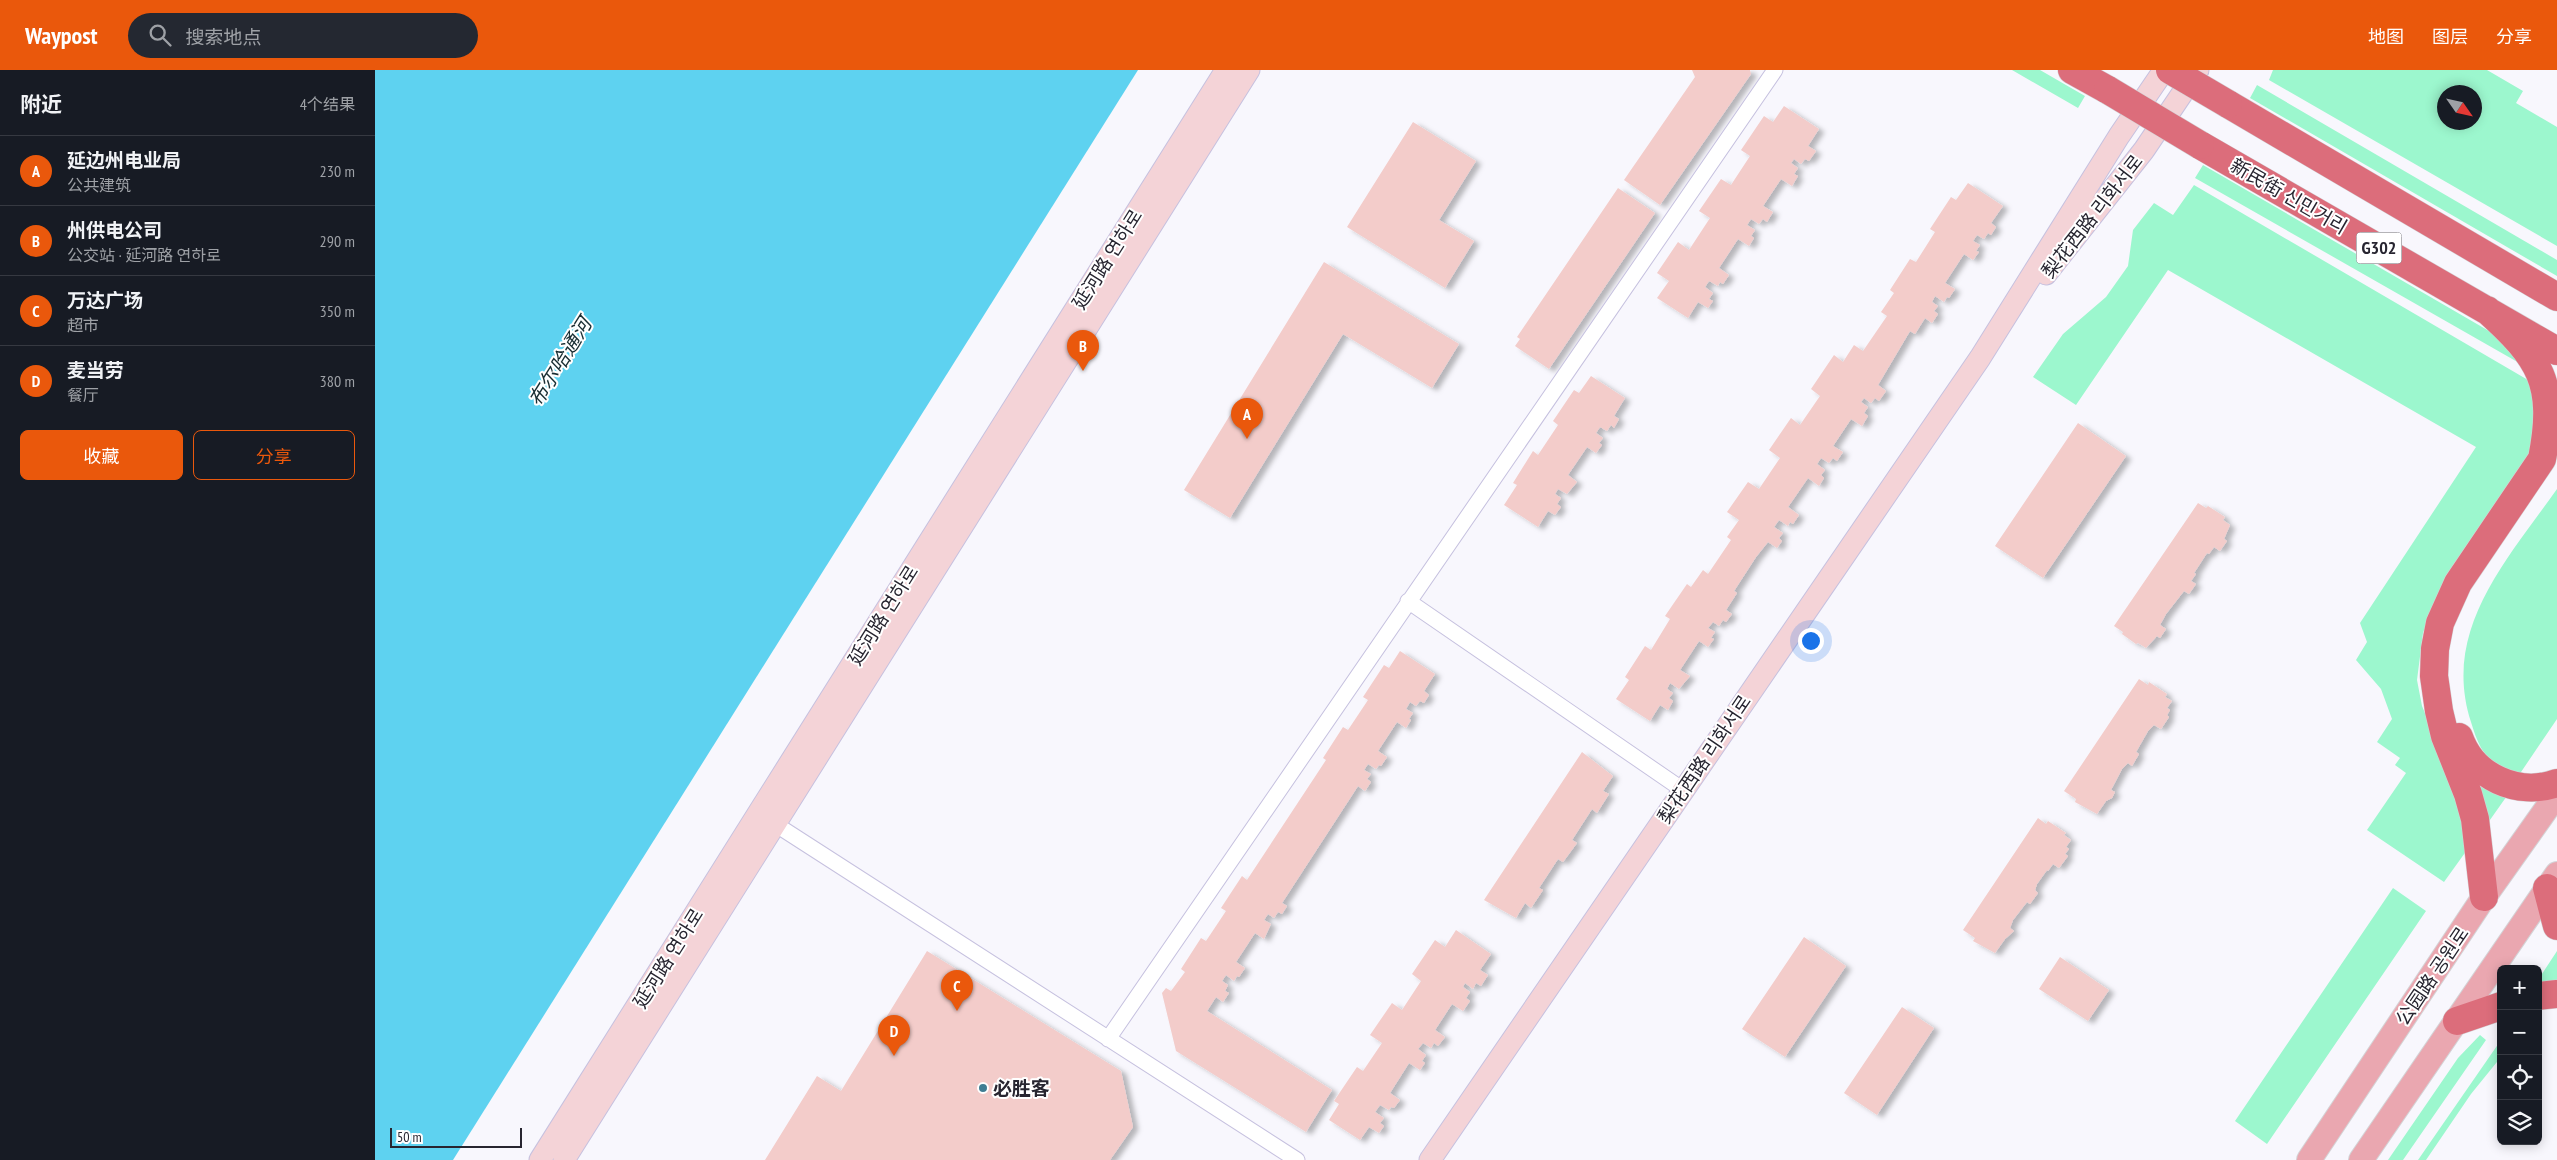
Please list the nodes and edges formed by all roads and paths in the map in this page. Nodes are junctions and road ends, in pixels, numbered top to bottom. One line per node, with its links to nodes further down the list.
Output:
1 (1226, 70): 26 (main road, 延河路 연하로)
2 (1249, 70): 17 (main road, 延河路 연하로)
3 (1775, 70): 13 (street)
4 (2072, 70): 9 (highway, 新民街 신민거리 / G302, bridge)
5 (2164, 70): 11 (main road, 梨花西路 리화서로)
6 (2170, 70): 8 (highway, G302, bridge)
7 (2198, 70): 11 (main road, 梨花西路 리화서로)
8 (2555, 296)
9 (2487, 310): 10 (highway, 新民街 신민거리 / G302); 19 (highway)
10 (2557, 351)
11 (1980, 358): 15 (main road, 梨花西路 리화서로)
12 (2557, 460): 14 (highway)
13 (1408, 601): 15 (street); 25 (street)
14 (2557, 782)
15 (1683, 790): 29 (main road, 梨花西路 리화서로)
16 (2557, 794): 19 (main road, 公园路 공원로)
17 (775, 824): 25 (street); 27 (main road, 延河路 연하로)
18 (2552, 881): 20 (highway); 24 (main road)
19 (2484, 897): 30 (main road, 公园路 공원로)
20 (2557, 926)
21 (2557, 994): 22 (highway)
22 (2542, 996)
23 (2497, 1007): 24 (highway)
24 (2457, 1021): 31 (main road)
25 (1108, 1039): 28 (street)
26 (541, 1160)
27 (564, 1160)
28 (1297, 1160)
29 (1430, 1160)
30 (2309, 1160)
31 (2361, 1160)

